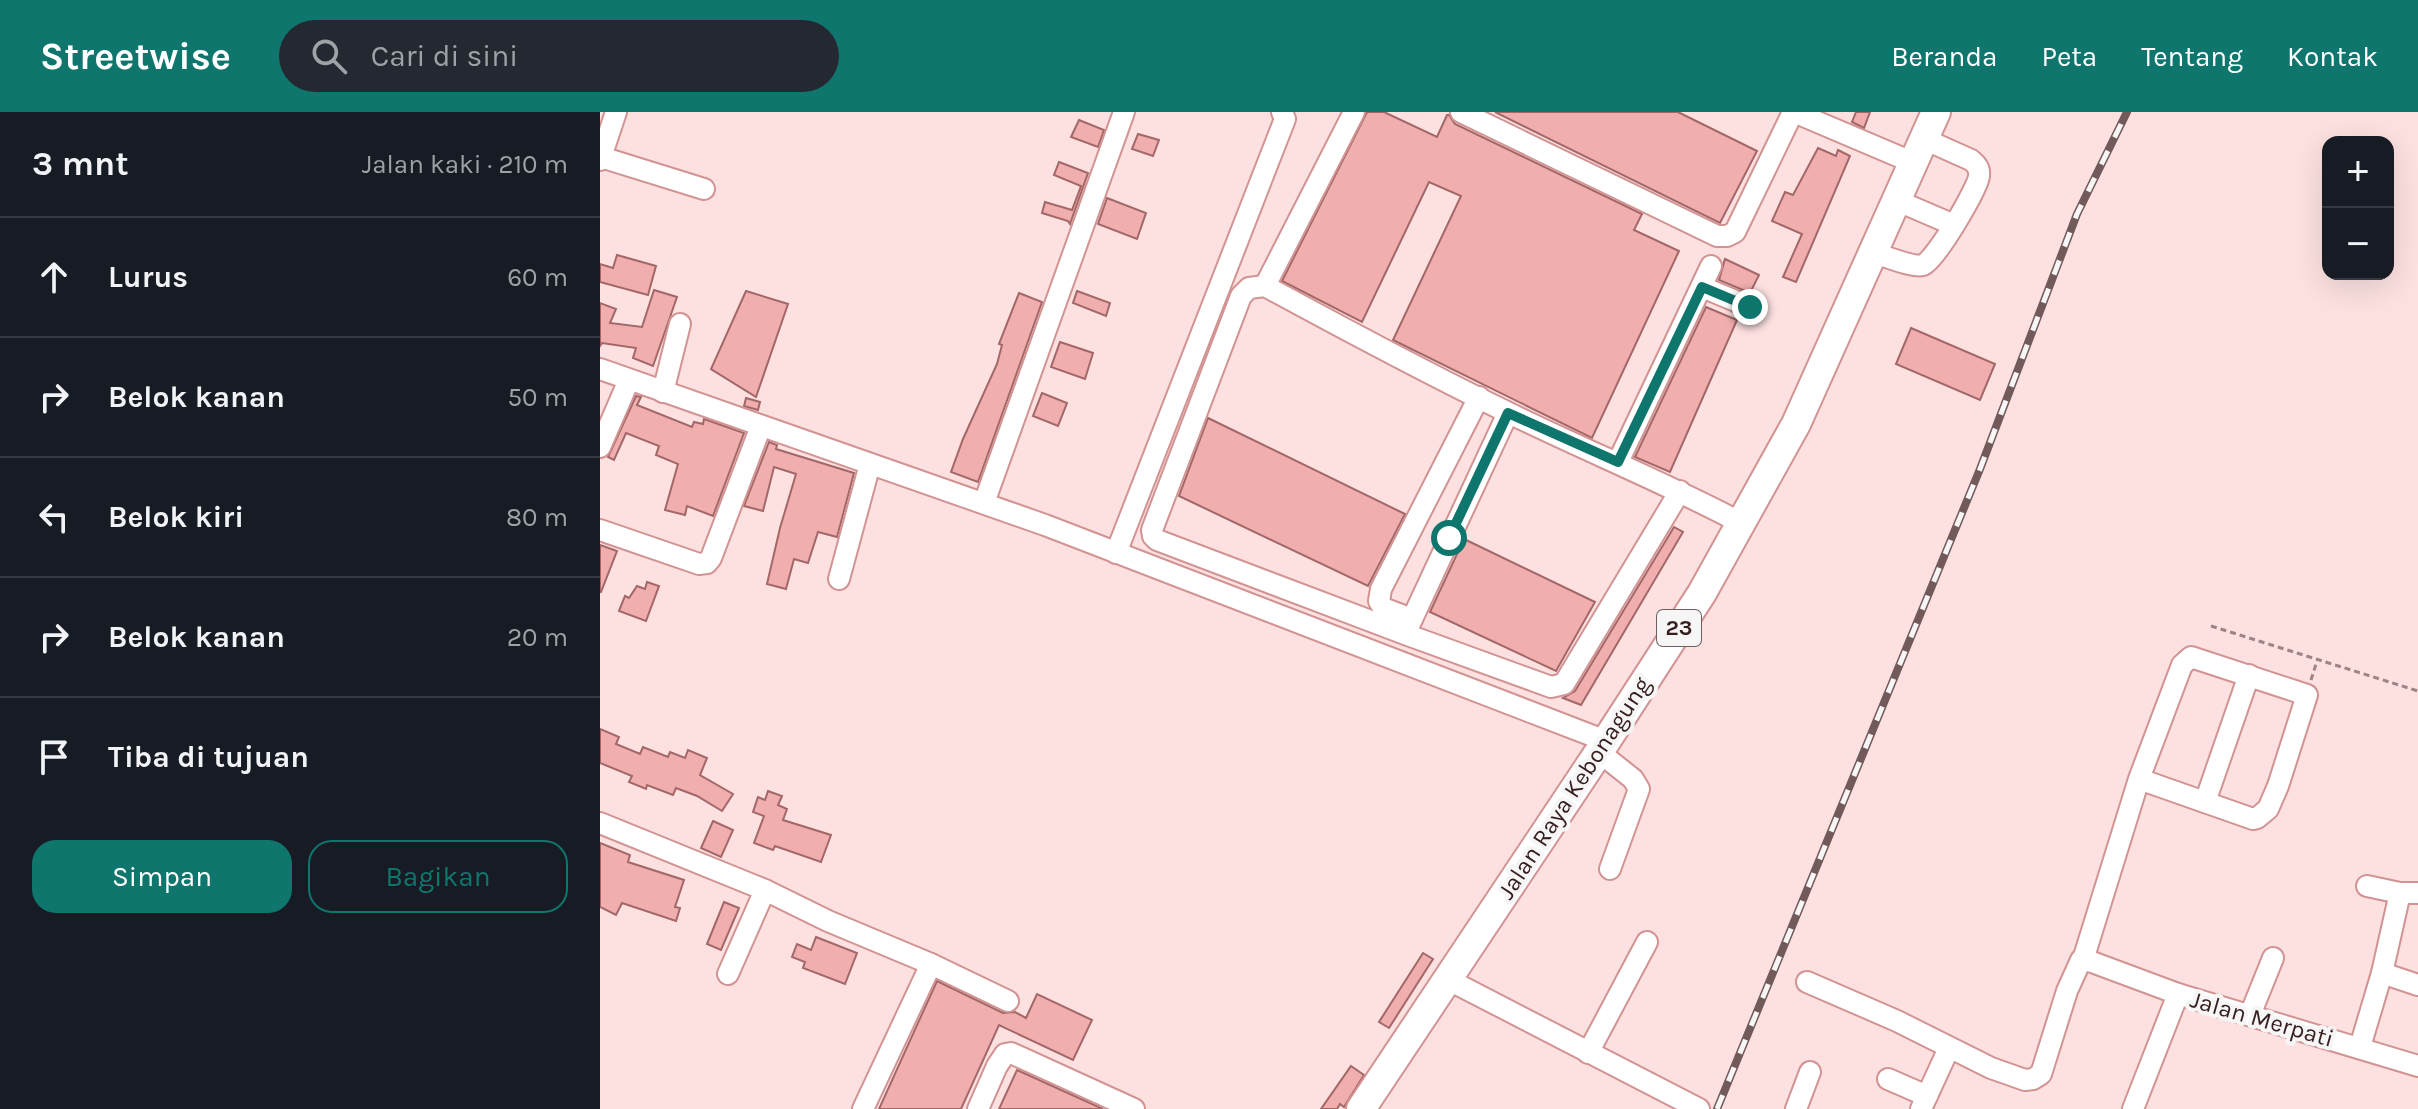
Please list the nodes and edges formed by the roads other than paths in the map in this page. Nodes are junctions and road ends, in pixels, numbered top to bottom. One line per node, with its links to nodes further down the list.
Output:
1 (616, 112): 9 (street)
2 (1124, 112): 31 (street)
3 (1282, 112): 36 (street)
4 (1354, 112): 15 (street)
5 (1461, 112): 6 (street)
6 (1793, 112): 8 (street)
7 (1936, 112): 8 (highway, Jalan Raya Kebonagung / 23)
8 (1919, 151): 11 (highway, Jalan Raya Kebonagung / 23); 12 (street)
9 (601, 158): 10 (street)
10 (704, 189)
11 (1898, 201): 12 (street); 13 (highway, Jalan Raya Kebonagung / 23)
12 (1954, 225): 13 (street)
13 (1874, 253): 33 (highway, Jalan Raya Kebonagung / 23)
14 (1711, 266): 16 (street)
15 (1265, 286): 22 (street); 38 (street)
16 (1702, 287): 17 (street); 27 (street)
17 (1750, 307)
18 (680, 324): 21 (street)
19 (600, 369): 20 (street)
20 (629, 380): 21 (street); 25 (street)
21 (663, 392): 24 (street)
22 (1479, 397): 23 (street); 26 (street)
23 (1508, 413): 27 (street); 29 (street)
24 (761, 426): 28 (street); 34 (street)
25 (600, 447)
26 (1452, 450): 29 (street); 32 (street)
27 (1618, 462): 30 (street)
28 (870, 464): 31 (street); 37 (street)
29 (1481, 471): 35 (street)
30 (1680, 491): 33 (street); 38 (street)
31 (984, 503): 36 (street)
32 (1418, 518): 35 (street); 38 (street)
33 (1741, 523): 40 (highway, Jalan Raya Kebonagung / 23)
34 (600, 530)
35 (1449, 538): 38 (street)
36 (1116, 553): 40 (street)
37 (839, 579)
38 (1408, 627)
39 (2249, 675): 41 (street); 42 (street); 42 (street)
40 (1603, 746): 44 (street); 54 (highway, Jalan Raya Kebonagung / 23)
41 (2139, 779): 42 (street); 50 (street)
42 (2205, 802)
43 (600, 823): 46 (street)
44 (1610, 869)
45 (2367, 886): 47 (street)
46 (765, 890): 51 (street); 53 (street)
47 (2409, 893): 52 (street)
48 (1647, 942): 62 (street)
49 (2273, 958): 59 (street)
50 (2083, 960): 57 (street); 61 (street)
51 (931, 964): 58 (street); 67 (street)
52 (2382, 973): 56 (street); 60 (street)
53 (728, 974)
54 (1447, 979): 62 (street); 70 (highway, Jalan Raya Kebonagung / 23)
55 (1807, 982): 61 (street)
56 (2418, 985)
57 (2178, 994): 59 (street, Jalan Merpati); 73 (street, Jalan Merpati)
58 (1008, 1001)
59 (2250, 1015): 60 (street, Jalan Merpati)
60 (2360, 1047): 63 (street, Jalan Merpati)
61 (1949, 1048): 66 (street)
62 (1588, 1053): 71 (street)
63 (2418, 1066)
64 (1810, 1072): 72 (street)
65 (1888, 1079): 66 (street)
66 (1924, 1102)
67 (863, 1109)
68 (978, 1109): 69 (street)
69 (1134, 1109)
70 (1361, 1109)
71 (1699, 1109)
72 (1796, 1109)
73 (2133, 1109)

